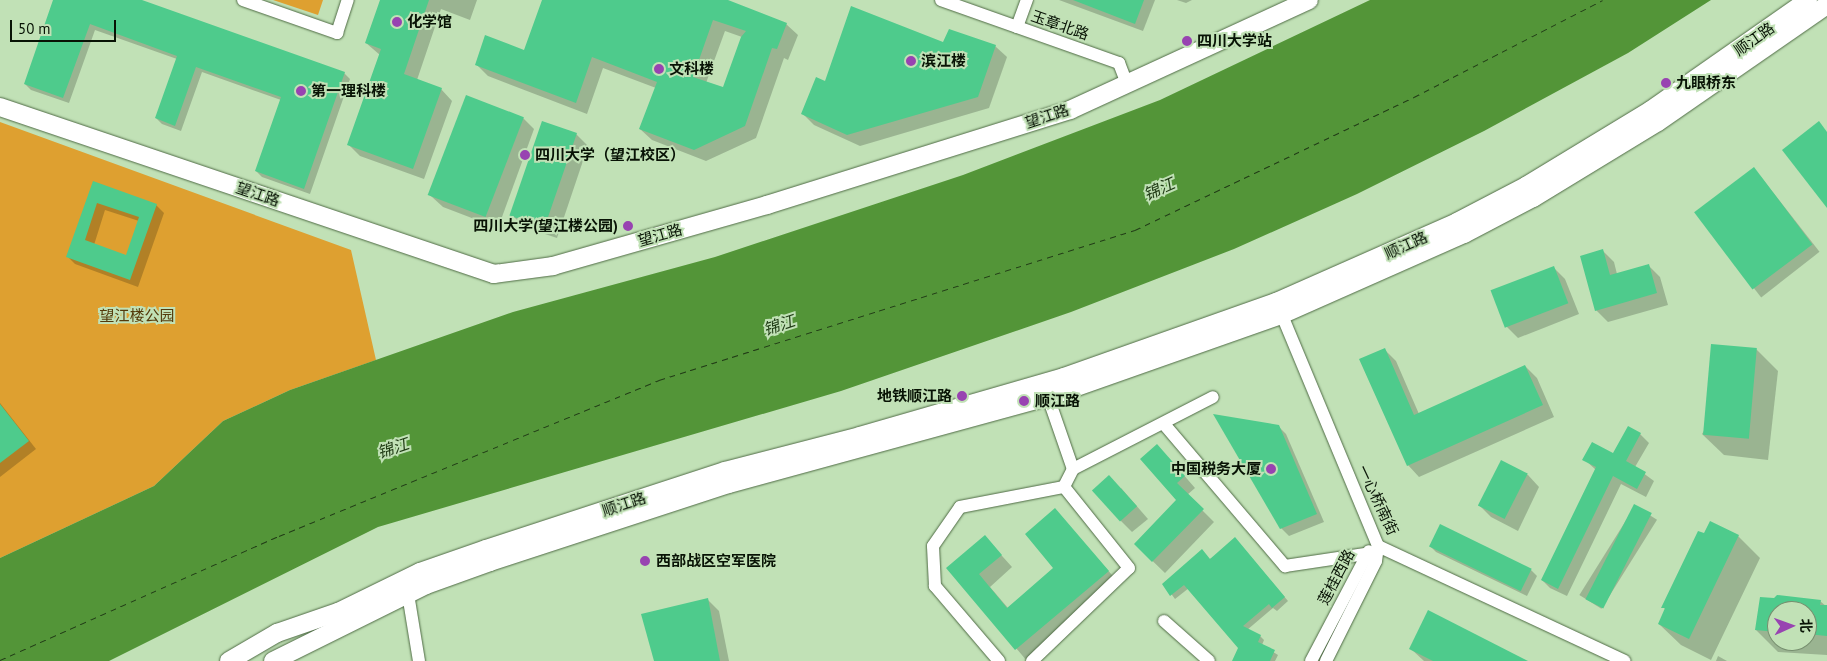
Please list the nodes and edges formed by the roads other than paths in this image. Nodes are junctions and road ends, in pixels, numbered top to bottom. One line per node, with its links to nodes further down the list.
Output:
1 (243, 0): 2 (street)
2 (348, 0)
3 (941, 0): 8 (street, 玉章北路)
4 (1027, 0): 8 (street)
5 (1309, 0): 9 (main road, 望江路)
6 (1808, 0): 11 (main road, 顺江路)
7 (1827, 5): 11 (main road, 顺江路)
8 (1017, 27): 9 (street, 玉章北路)
9 (1127, 84): 10 (main road, 望江路)
10 (0, 107)
11 (1279, 308): 12 (main road, 顺江路); 17 (street, 一心桥南街); 21 (main road, 顺江路)
12 (1048, 397): 15 (street); 19 (main road, 顺江路)
13 (1213, 397): 14 (street)
14 (1164, 424): 15 (street); 18 (street)
15 (1073, 469): 16 (street)
16 (1064, 487): 24 (street); 25 (street)
17 (1378, 546): 18 (street, 莲桂西路); 28 (street, 莲桂西路); 29 (street, 一心桥南街)
18 (1365, 554): 27 (street, 莲桂西路)
19 (408, 594): 22 (main road, 顺江路); 23 (street)
20 (1164, 621): 26 (street)
21 (229, 661)
22 (273, 661)
23 (419, 661)
24 (999, 661)
25 (1032, 661)
26 (1209, 661)
27 (1311, 661)
28 (1326, 661)
29 (1625, 661)

